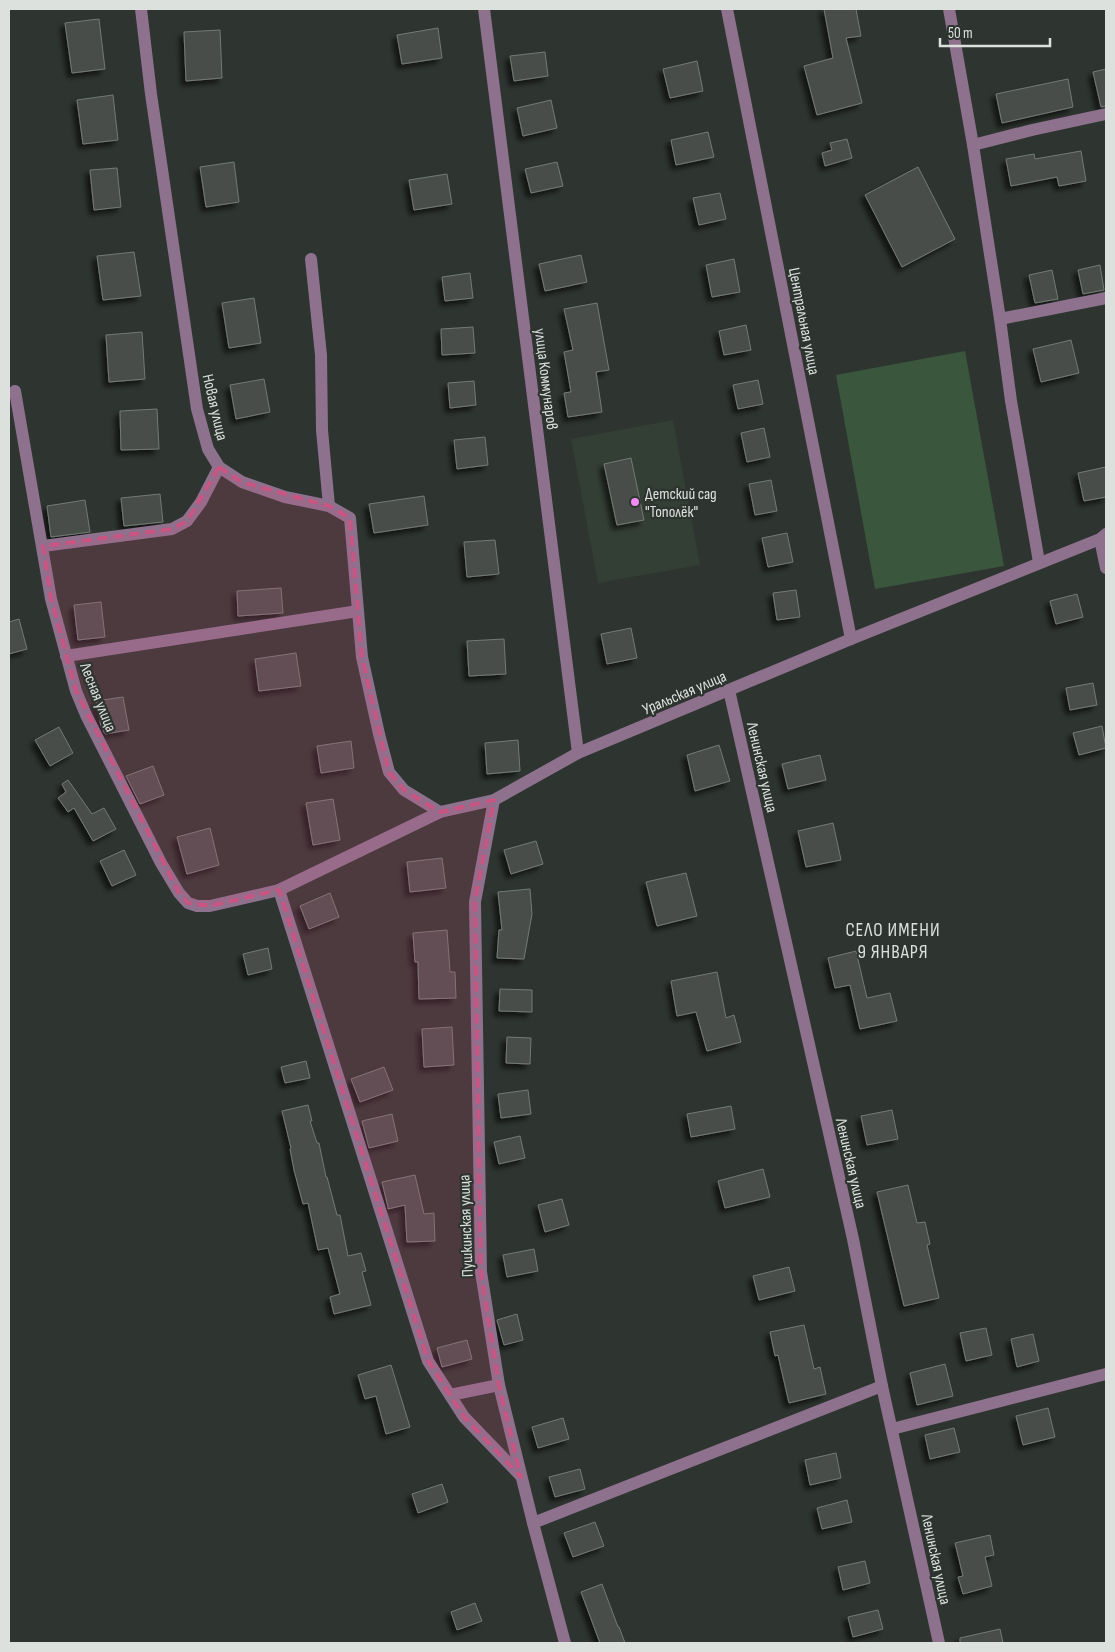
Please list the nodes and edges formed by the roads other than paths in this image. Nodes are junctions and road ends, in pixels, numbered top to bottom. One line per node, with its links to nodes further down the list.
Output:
1 (141, 9): 11 (street, Новая улица)
2 (484, 9): 21 (street, улица Коммунаров)
3 (726, 9): 18 (street, Центральная улица)
4 (949, 9): 6 (street)
5 (1106, 114): 6 (street)
6 (972, 145): 9 (street)
7 (312, 259): 12 (street)
8 (1106, 298): 9 (street)
9 (1000, 319): 15 (street)
10 (15, 392): 14 (street, Лесная улица)
11 (219, 467): 12 (street, Новая улица); 14 (street)
12 (329, 506): 17 (street, Новая улица)
13 (1103, 536): 15 (street, Уральская улица); 16 (street)
14 (43, 546): 19 (street, Лесная улица)
15 (1039, 562): 18 (street, Уральская улица)
16 (1106, 568)
17 (358, 612): 19 (street); 23 (street, Новая улица)
18 (851, 639): 20 (street, Уральская улица)
19 (66, 656): 24 (street, Лесная улица)
20 (729, 690): 21 (street, Уральская улица); 27 (street, Ленинская улица)
21 (578, 753): 22 (street, Уральская улица)
22 (494, 800): 23 (street, Уральская улица); 26 (street, Пушкинская улица)
23 (440, 812): 24 (street, Уральская улица)
24 (279, 890): 28 (street)
25 (1106, 1374): 29 (street)
26 (499, 1385): 28 (street); 30 (street, Пушкинская улица)
27 (882, 1386): 29 (street, Ленинская улица); 31 (street)
28 (450, 1395): 30 (street)
29 (892, 1429): 33 (street, Ленинская улица)
30 (522, 1477): 31 (street, Пушкинская улица)
31 (533, 1523): 32 (street, Пушкинская улица)
32 (565, 1643)
33 (938, 1643)

